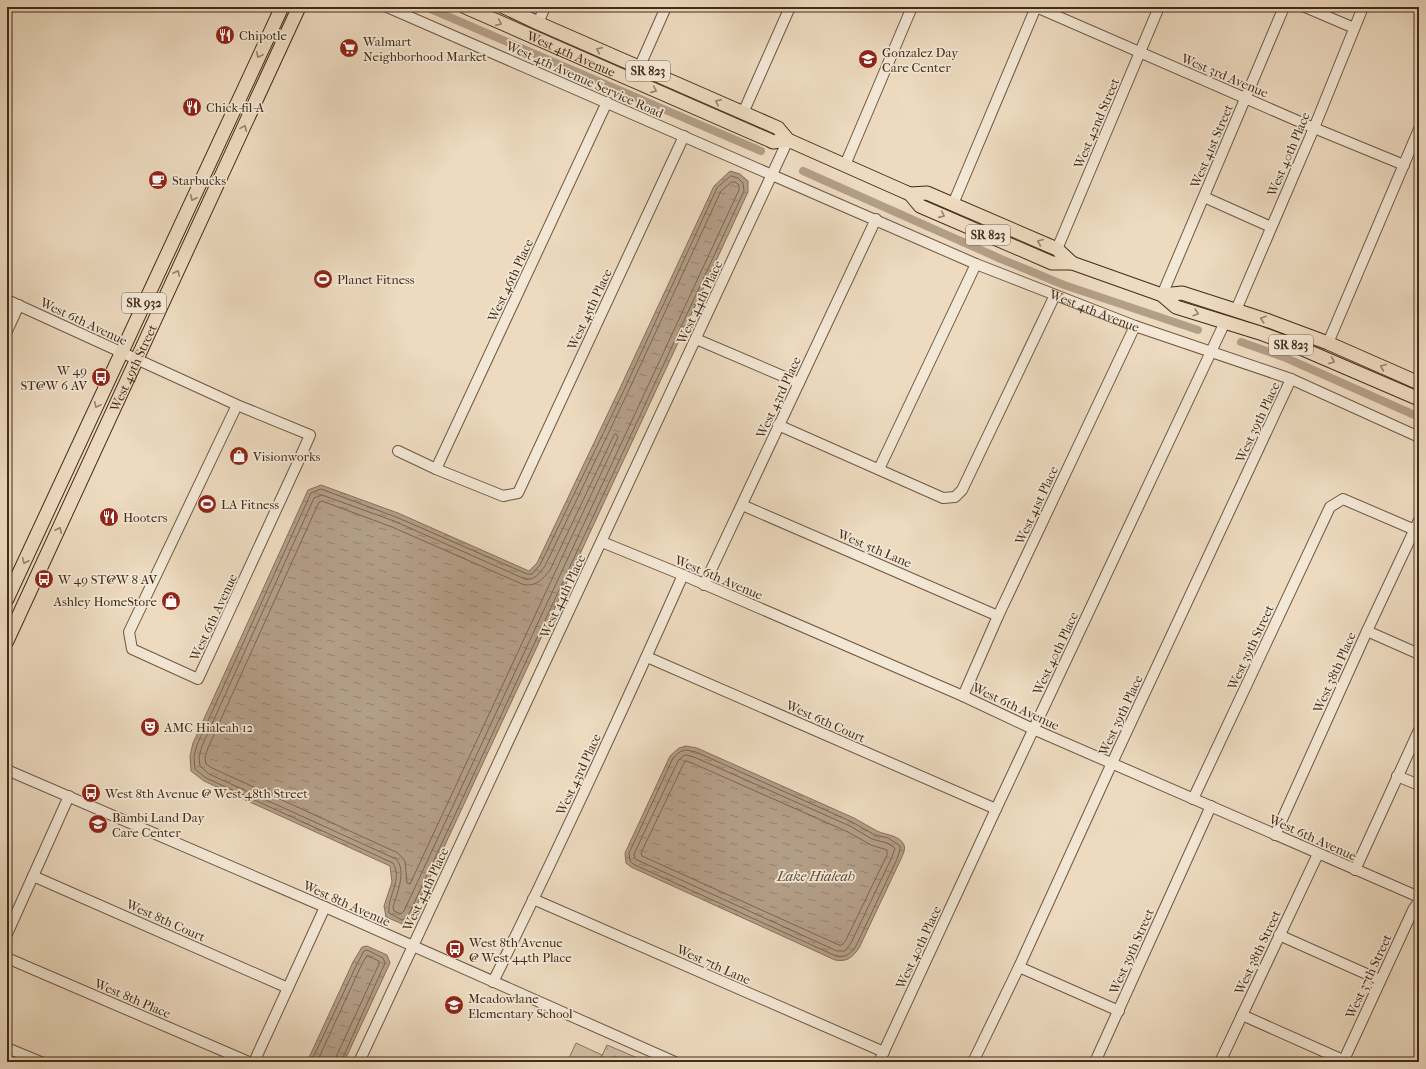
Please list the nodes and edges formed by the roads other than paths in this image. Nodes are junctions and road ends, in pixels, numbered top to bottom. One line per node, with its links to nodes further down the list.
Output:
1 (282, 7): 49 (main road, West 49th Street / SR 932, one-way to 49)
2 (299, 7): 51 (main road, West 49th Street / SR 932, one-way to 2)
3 (387, 7): 22 (street, West 4th Avenue Service Road)
4 (465, 7): 17 (main road, West 4th Avenue / SR 823, one-way to 17)
5 (504, 7): 15 (main road, West 4th Avenue / SR 823)
6 (545, 7): 15 (street)
7 (666, 7): 19 (street)
8 (790, 7): 23 (street)
9 (912, 7): 28 (street)
10 (1036, 7): 18 (street, West 3rd Avenue); 33 (street)
11 (1159, 7): 18 (street, West 42nd Street)
12 (1284, 7): 21 (street, West 41st Street)
13 (1306, 7): 16 (street)
14 (1363, 7): 16 (street, West 40th Place)
15 (538, 23): 17 (main road); 19 (main road, West 4th Avenue / SR 823, one-way to 15)
16 (1354, 28): 24 (street, West 40th Place)
17 (515, 30): 20 (main road, West 4th Avenue / SR 823)
18 (1140, 52): 21 (street, West 3rd Avenue); 36 (street, West 42nd Street)
19 (640, 68): 20 (main road); 23 (main road, West 4th Avenue / SR 823, one-way to 19)
20 (618, 74): 27 (main road, West 4th Avenue / SR 823, one-way to 27)
21 (1246, 98): 24 (street, West 3rd Avenue); 32 (street, West 41st Street)
22 (607, 102): 26 (street, West 4th Avenue Service Road); 60 (street, West 46th Place)
23 (743, 113): 27 (main road, West 4th Avenue / SR 823)
24 (1314, 128): 29 (street, West 3rd Avenue); 35 (street, West 40th Place)
25 (1419, 129): 29 (street)
26 (684, 136): 30 (street, West 4th Avenue Service Road); 60 (street, West 45th Place)
27 (788, 140): 28 (main road, West 4th Avenue / SR 823); 30 (street, West 44th Place)
28 (845, 165): 31 (main road, West 4th Avenue / SR 823)
29 (1404, 165): 48 (street)
30 (773, 174): 34 (street, West 4th Avenue); 47 (street, West 44th Place)
31 (910, 194): 33 (main road, West 4th Avenue / SR 823); 37 (main road, West 4th Avenue / SR 823, one-way to 37)
32 (1204, 197): 35 (street); 40 (street, West 41st Street)
33 (953, 204): 36 (main road, West 4th Avenue / SR 823, one-way to 33)
34 (876, 220): 38 (street, West 4th Avenue); 53 (street, West 43rd Place)
35 (1271, 227): 43 (street, West 40th Place)
36 (1057, 249): 37 (main road, West 4th Avenue / SR 823)
37 (1072, 263): 40 (main road, West 4th Avenue / SR 823)
38 (976, 264): 39 (street, West 4th Avenue); 61 (street)
39 (1055, 295): 45 (street, West 4th Avenue); 61 (street)
40 (1162, 295): 43 (main road, West 4th Avenue / SR 823); 44 (main road, West 4th Avenue / SR 823, one-way to 44)
41 (7, 300): 42 (street, West 6th Avenue)
42 (19, 305): 46 (street); 49 (street, West 6th Avenue)
43 (1236, 310): 48 (main road, West 4th Avenue / SR 823, one-way to 43)
44 (1226, 322): 50 (street, West 40th Place); 55 (main road, West 4th Avenue / SR 823, one-way to 55)
45 (1135, 326): 50 (street, West 4th Avenue); 72 (street, West 41st Place)
46 (7, 331)
47 (696, 339): 53 (street); 66 (street, West 44th Place)
48 (1328, 343): 54 (main road, West 4th Avenue / SR 823, one-way to 48)
49 (122, 352): 51 (street, West 6th Avenue); 62 (main road, West 49th Street / SR 932, one-way to 62)
50 (1212, 352): 52 (street, West 4th Avenue); 78 (street, West 40th Place)
51 (137, 359): 56 (street, West 6th Avenue); 67 (main road, West 49th Street / SR 932, one-way to 51)
52 (1291, 379): 58 (street, West 4th Avenue); 80 (street, West 39th Place)
53 (798, 383): 57 (street, West 43rd Place)
54 (1419, 383)
55 (1419, 399)
56 (237, 404): 56 (street, West 6th Avenue)
57 (778, 425): 61 (street); 63 (street, West 43rd Place)
58 (1419, 437)
59 (398, 451): 60 (street)
60 (436, 469)
61 (879, 469)
62 (56, 494): 65 (main road, West 49th Street / SR 932); 67 (main road)
63 (742, 505): 69 (street, West 43rd Place); 72 (street, West 5th Lane)
64 (1417, 525): 73 (street, West 38th Place); 85 (street, West 39th Street)
65 (36, 538): 70 (main road); 71 (main road, West 49th Street / SR 932, one-way to 71)
66 (602, 542): 68 (street, West 6th Avenue); 98 (street, West 44th Place)
67 (51, 545): 70 (main road, West 49th Street / SR 932)
68 (683, 575): 69 (street, West 6th Avenue); 76 (street, West 43rd Place)
69 (704, 585): 77 (street, West 6th Avenue)
70 (31, 589): 74 (main road, West 49th Street / SR 932)
71 (7, 599)
72 (998, 616): 77 (street, West 41st Place)
73 (1367, 631): 75 (street); 88 (street, West 38th Place)
74 (7, 641)
75 (1419, 654)
76 (646, 657): 87 (street, West 6th Court); 93 (street, West 43rd Place)
77 (963, 696): 78 (street, West 6th Avenue)
78 (1033, 729): 80 (street, West 6th Avenue); 87 (street, West 40th Place)
79 (1419, 730): 82 (street)
80 (1112, 763): 85 (street, West 6th Avenue); 100 (street, West 39th Place)
81 (7, 770): 84 (street, West 8th Avenue)
82 (1398, 776): 83 (street); 90 (street)
83 (1419, 785)
84 (69, 796): 91 (street); 95 (street, West 8th Avenue)
85 (1193, 799): 86 (street, West 6th Avenue)
86 (1211, 806): 88 (street, West 6th Avenue); 104 (street, West 39th Street)
87 (996, 809): 107 (street, West 40th Place)
88 (1275, 835): 89 (street, West 6th Avenue)
89 (1318, 854): 90 (street, West 6th Avenue); 97 (street, West 38th Street)
90 (1355, 870): 92 (street, West 6th Avenue)
91 (33, 876): 96 (street); 103 (street, West 8th Court)
92 (1419, 897)
93 (533, 899): 102 (street, West 43rd Place); 107 (street, West 7th Lane)
94 (1419, 901): 101 (street, West 37th Street)
95 (324, 907): 98 (street, West 8th Avenue); 103 (street)
96 (7, 934)
97 (1279, 935): 101 (street); 105 (street, West 38th Street)
98 (413, 947): 102 (street, West 8th Avenue); 112 (street, West 44th Place)
99 (7, 958): 110 (street, West 8th Place)
100 (1019, 967): 104 (street); 115 (street, West 39th Place)
101 (1380, 980): 108 (street, West 37th Street)
102 (493, 982): 113 (street, West 8th Avenue)
103 (288, 988): 111 (street)
104 (1118, 1011): 116 (street, West 39th Street)
105 (1242, 1015): 108 (street); 117 (street, West 38th Street)
106 (7, 1048): 109 (street)
107 (884, 1052): 114 (street, West 40th Place)
108 (1343, 1061)
109 (41, 1062)
110 (249, 1062)
111 (254, 1062)
112 (359, 1062)
113 (675, 1062)
114 (879, 1062)
115 (973, 1062)
116 (1095, 1062)
117 (1220, 1062)

